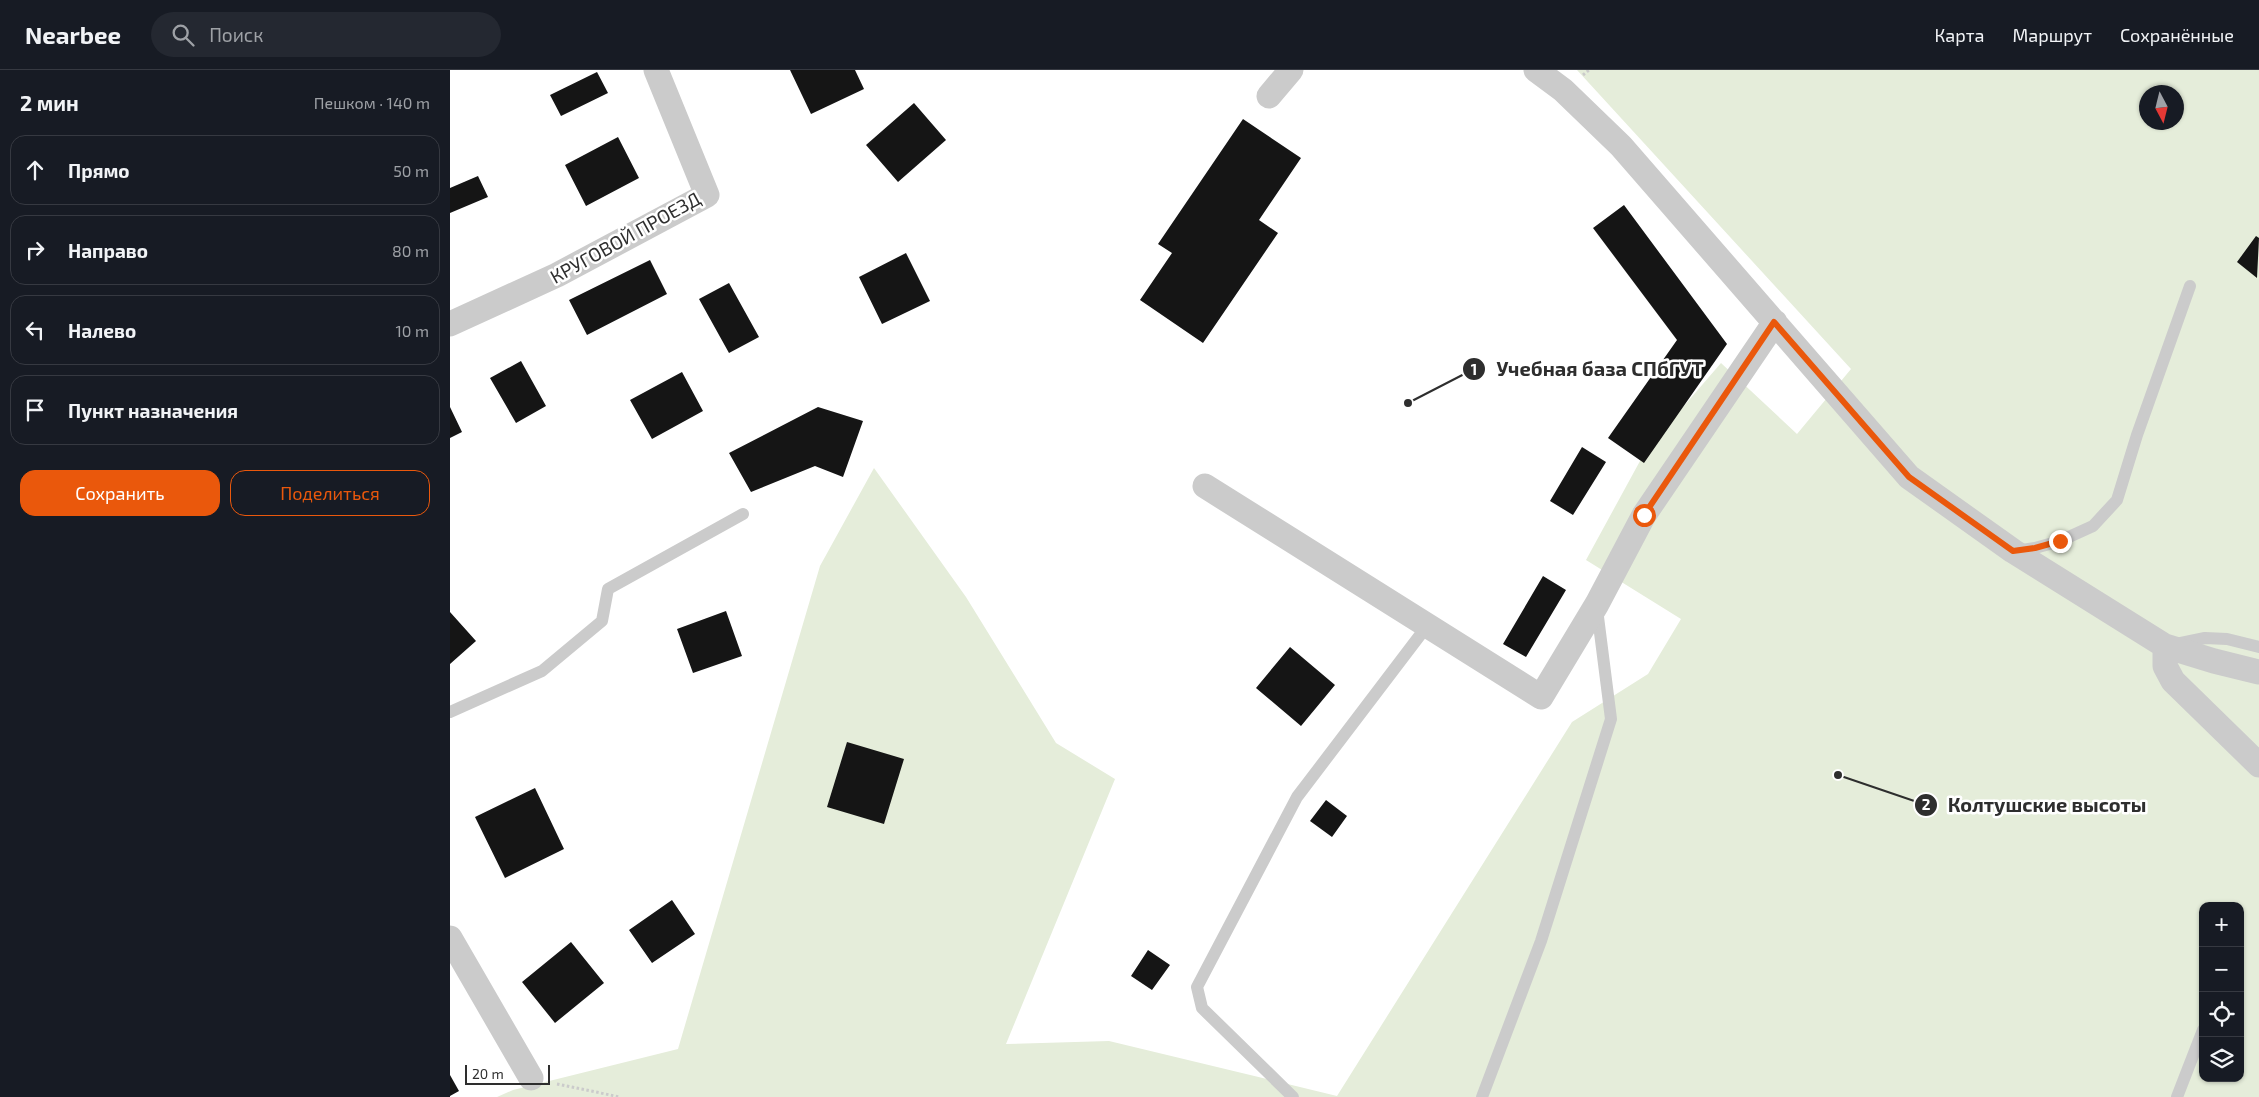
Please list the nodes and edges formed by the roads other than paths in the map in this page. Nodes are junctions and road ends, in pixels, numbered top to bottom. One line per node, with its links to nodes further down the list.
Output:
1 (656, 70): 7 (street, КРУГОВОЙ ПРОЕЗД)
2 (1291, 70): 4 (street)
3 (1536, 70): 6 (street)
4 (1269, 96)
5 (2190, 286): 10 (lane)
6 (1774, 322): 10 (street); 11 (street)
7 (450, 324)
8 (1205, 486): 12 (street)
9 (743, 514): 16 (lane)
10 (2013, 551): 13 (street)
11 (1597, 604): 12 (street); 22 (lane)
12 (1426, 626): 21 (lane)
13 (2164, 646): 14 (lane); 15 (street); 17 (street)
14 (2259, 647)
15 (2259, 672)
16 (450, 712)
17 (2259, 765)
18 (450, 938): 20 (street)
19 (2200, 1037): 23 (lane)
20 (531, 1078)
21 (1293, 1097)
22 (1482, 1097)
23 (2177, 1097)

